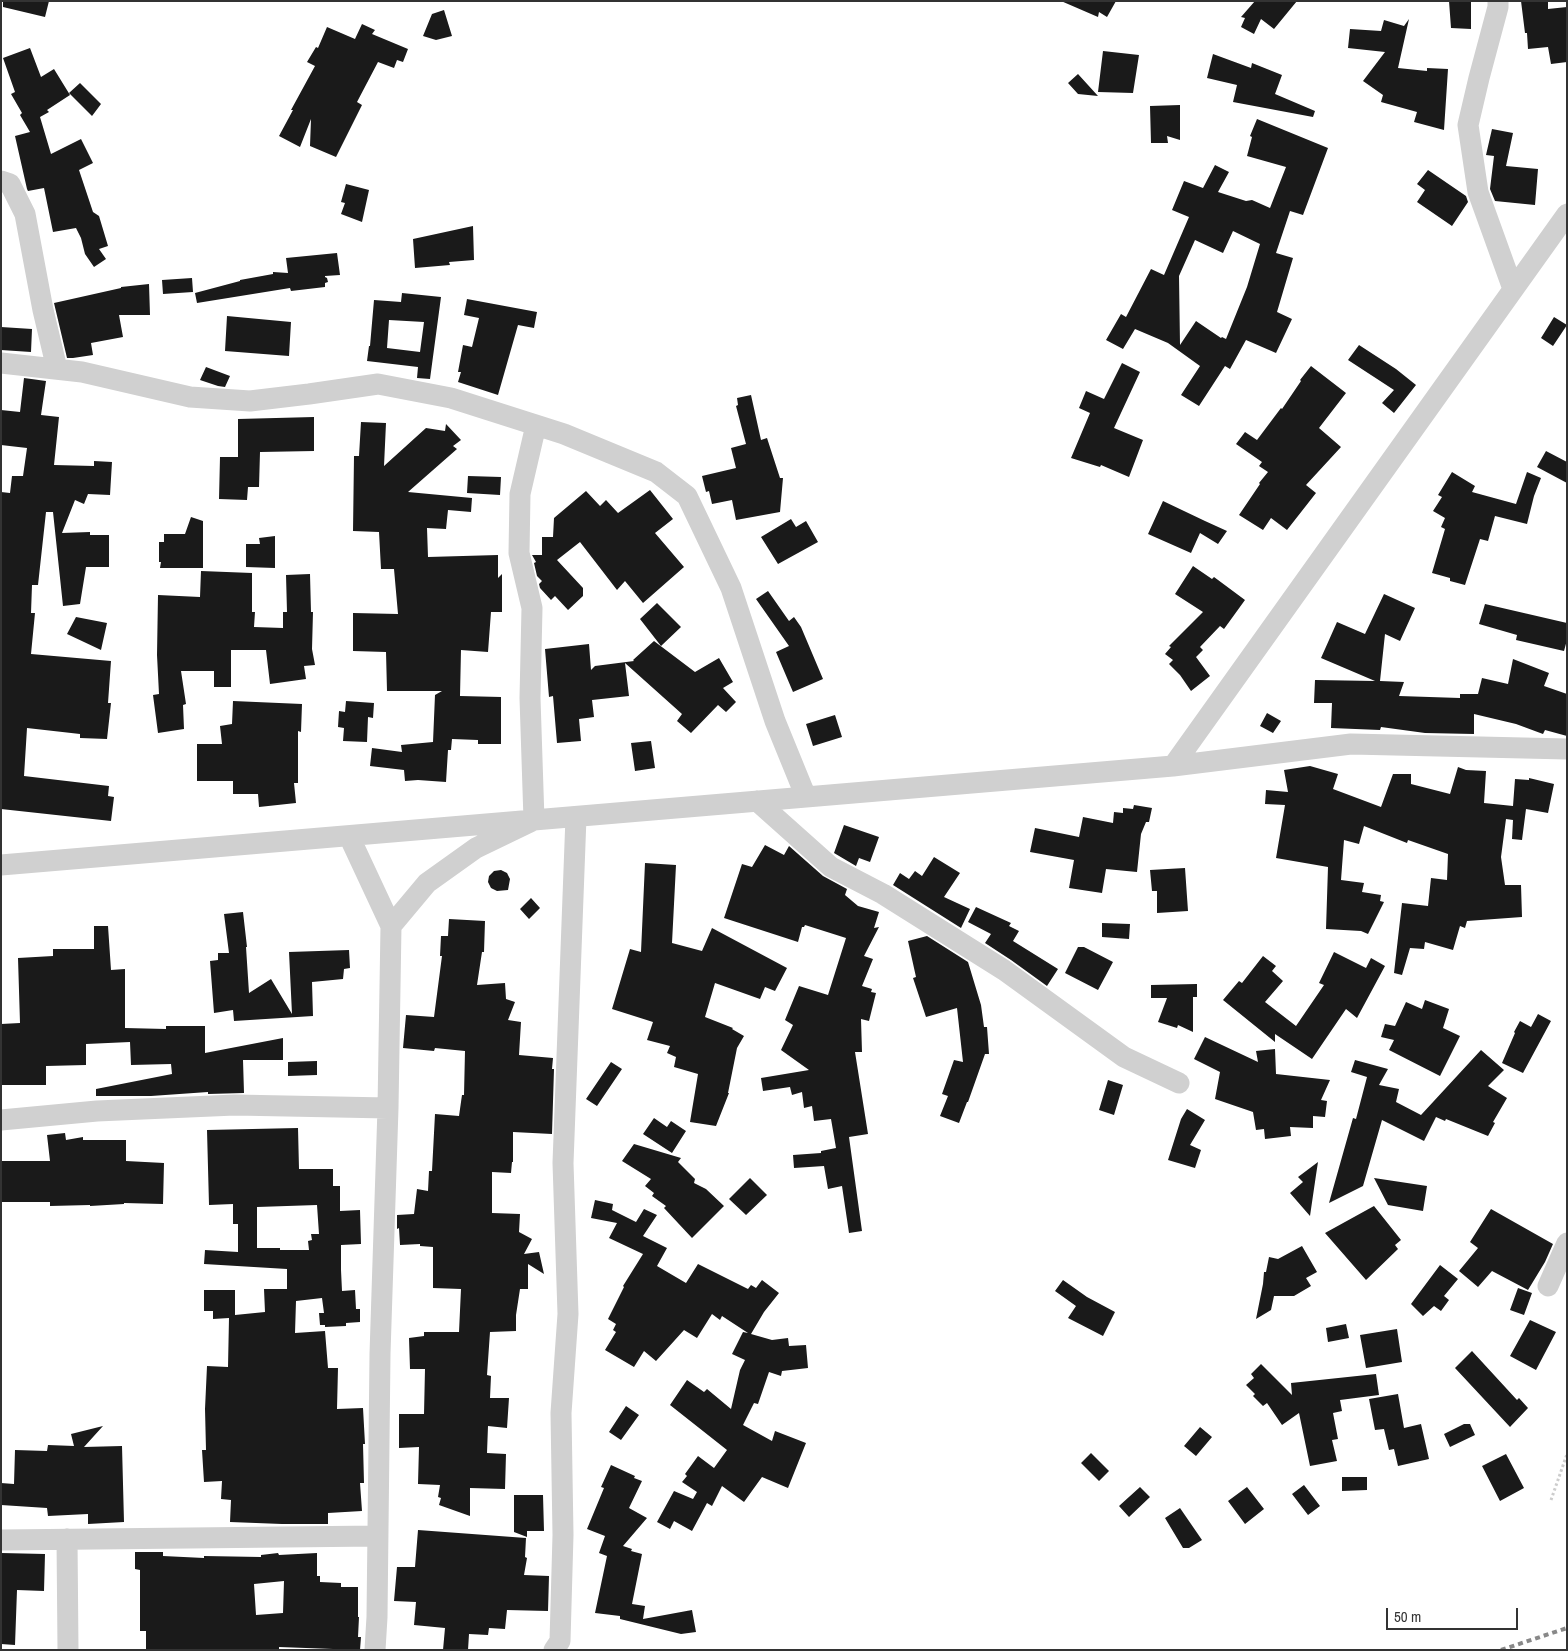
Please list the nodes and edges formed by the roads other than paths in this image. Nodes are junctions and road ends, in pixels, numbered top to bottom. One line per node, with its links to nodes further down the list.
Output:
1 (1498, 1): 4 (street)
2 (1, 181): 6 (street)
3 (1567, 214): 4 (street)
4 (1513, 289): 9 (street)
5 (1, 363): 6 (street)
6 (57, 369): 7 (street)
7 (536, 425): 10 (street); 13 (street)
8 (1567, 749): 9 (street)
9 (1173, 766): 10 (street)
10 (806, 797): 11 (street)
11 (757, 801): 12 (street); 17 (street)
12 (576, 816): 13 (street); 27 (street)
13 (534, 820): 14 (street); 16 (street)
14 (349, 836): 15 (street); 16 (street)
15 (1, 865)
16 (391, 926): 18 (street)
17 (1180, 1083)
18 (388, 1108): 19 (street); 22 (street)
19 (1, 1120)
20 (1567, 1243): 21 (street)
21 (1548, 1286)
22 (378, 1536): 23 (street); 26 (street)
23 (67, 1539): 24 (street); 25 (street)
24 (1, 1540)
25 (68, 1650)
26 (375, 1650)
27 (554, 1650)

